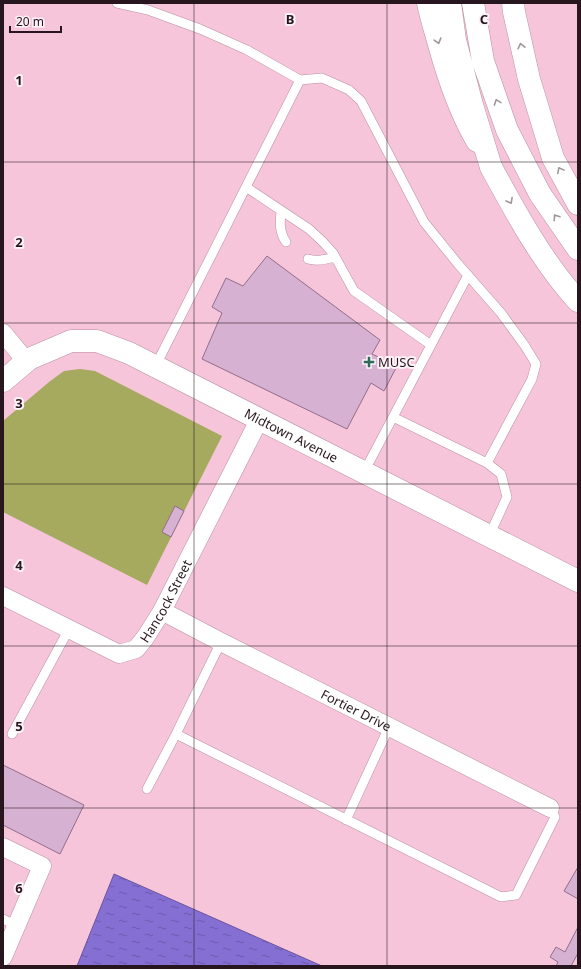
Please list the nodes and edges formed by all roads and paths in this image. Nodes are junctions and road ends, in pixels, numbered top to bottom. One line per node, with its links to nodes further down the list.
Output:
1 (117, 3): 6 (lane)
2 (428, 3): 7 (main road, one-way to 7)
3 (450, 3): 7 (main road)
4 (473, 3): 12 (main road, one-way to 4)
5 (513, 3): 9 (main road, one-way to 5)
6 (300, 80): 8 (lane); 15 (lane)
7 (491, 167): 16 (main road, one-way to 16)
8 (246, 187): 10 (lane); 20 (lane)
9 (578, 204)
10 (281, 211): 11 (lane); 13 (lane)
11 (286, 242)
12 (578, 249)
13 (336, 258): 14 (lane); 18 (lane)
14 (308, 259)
15 (468, 275): 18 (lane); 24 (lane)
16 (578, 301)
17 (3, 333): 19 (street)
18 (431, 345): 22 (lane)
19 (26, 361): 20 (main road, Midtown Avenue); 21 (main road, Midtown Avenue)
20 (155, 367): 23 (main road, Midtown Avenue)
21 (3, 381)
22 (393, 417): 24 (lane); 25 (lane)
23 (259, 420): 25 (main road, Midtown Avenue); 29 (street, Hancock Street)
24 (487, 463): 26 (lane)
25 (363, 473): 26 (main road, Midtown Avenue)
26 (488, 536): 27 (main road, Midtown Avenue)
27 (578, 581)
28 (3, 596): 30 (street, Hancock Street)
29 (162, 611): 30 (street, Hancock Street); 31 (street, Fortier Drive)
30 (69, 629): 33 (lane)
31 (221, 642): 32 (street, Fortier Drive); 34 (lane)
32 (389, 727): 36 (street, Fortier Drive); 37 (lane)
33 (12, 734)
34 (176, 734): 35 (lane); 37 (lane)
35 (147, 789)
36 (550, 808): 37 (lane)
37 (346, 820)
38 (3, 847): 39 (street)
39 (10, 922): 40 (street)
40 (3, 957)

